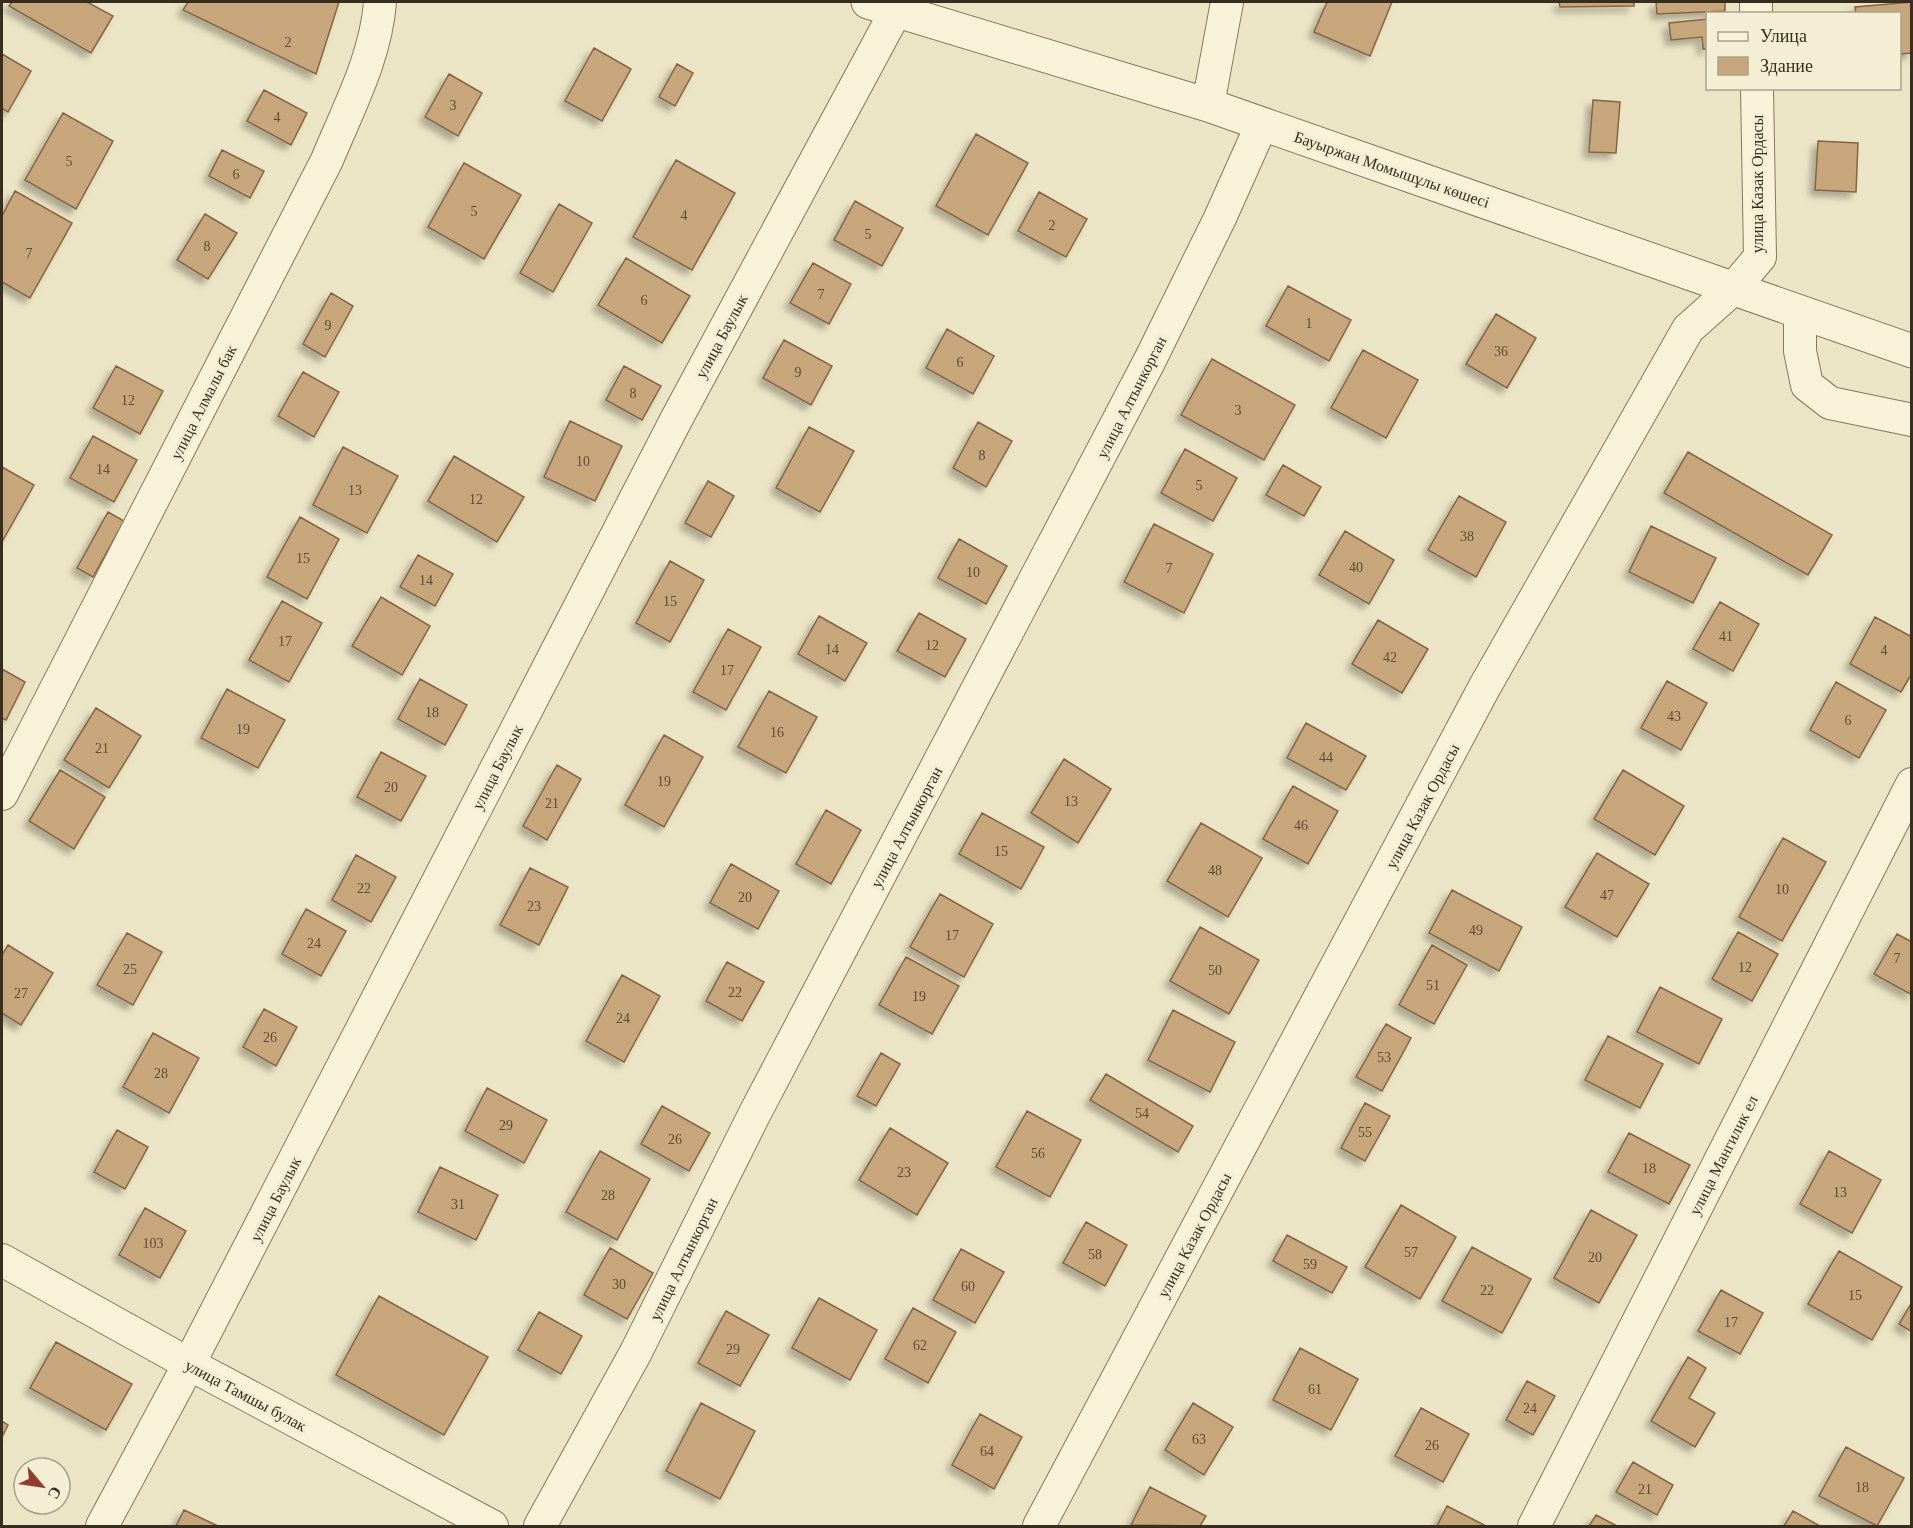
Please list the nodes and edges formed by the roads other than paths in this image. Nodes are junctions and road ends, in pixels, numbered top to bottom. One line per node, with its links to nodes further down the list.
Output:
1 (380, 2): 12 (street, улица Алмалы бак)
2 (1227, 2): 5 (street)
3 (883, 5): 5 (street, Бауыржан Момышұлы көшесі); 14 (street, улица Баулык)
4 (1757, 90): 7 (street, улица Казак Ордасы)
5 (1208, 105): 6 (street, Бауыржан Момышұлы көшесі)
6 (1262, 124): 7 (street, Бауыржан Момышұлы көшесі); 17 (street, улица Алтынкорган)
7 (1733, 289): 8 (street, Бауыржан Момышұлы көшесі); 18 (street, улица Казак Ордасы)
8 (1800, 312): 9 (street, Бауыржан Момышұлы көшесі); 10 (street)
9 (1911, 351)
10 (1911, 420)
11 (1911, 784): 19 (street, улица Мангилик ел)
12 (2, 794)
13 (2, 1260): 14 (street, улица Тамшы булак)
14 (189, 1364): 15 (street, улица Баулык); 16 (street, улица Тамшы булак)
15 (102, 1527)
16 (492, 1527)
17 (540, 1527)
18 (1039, 1527)
19 (1534, 1527)

